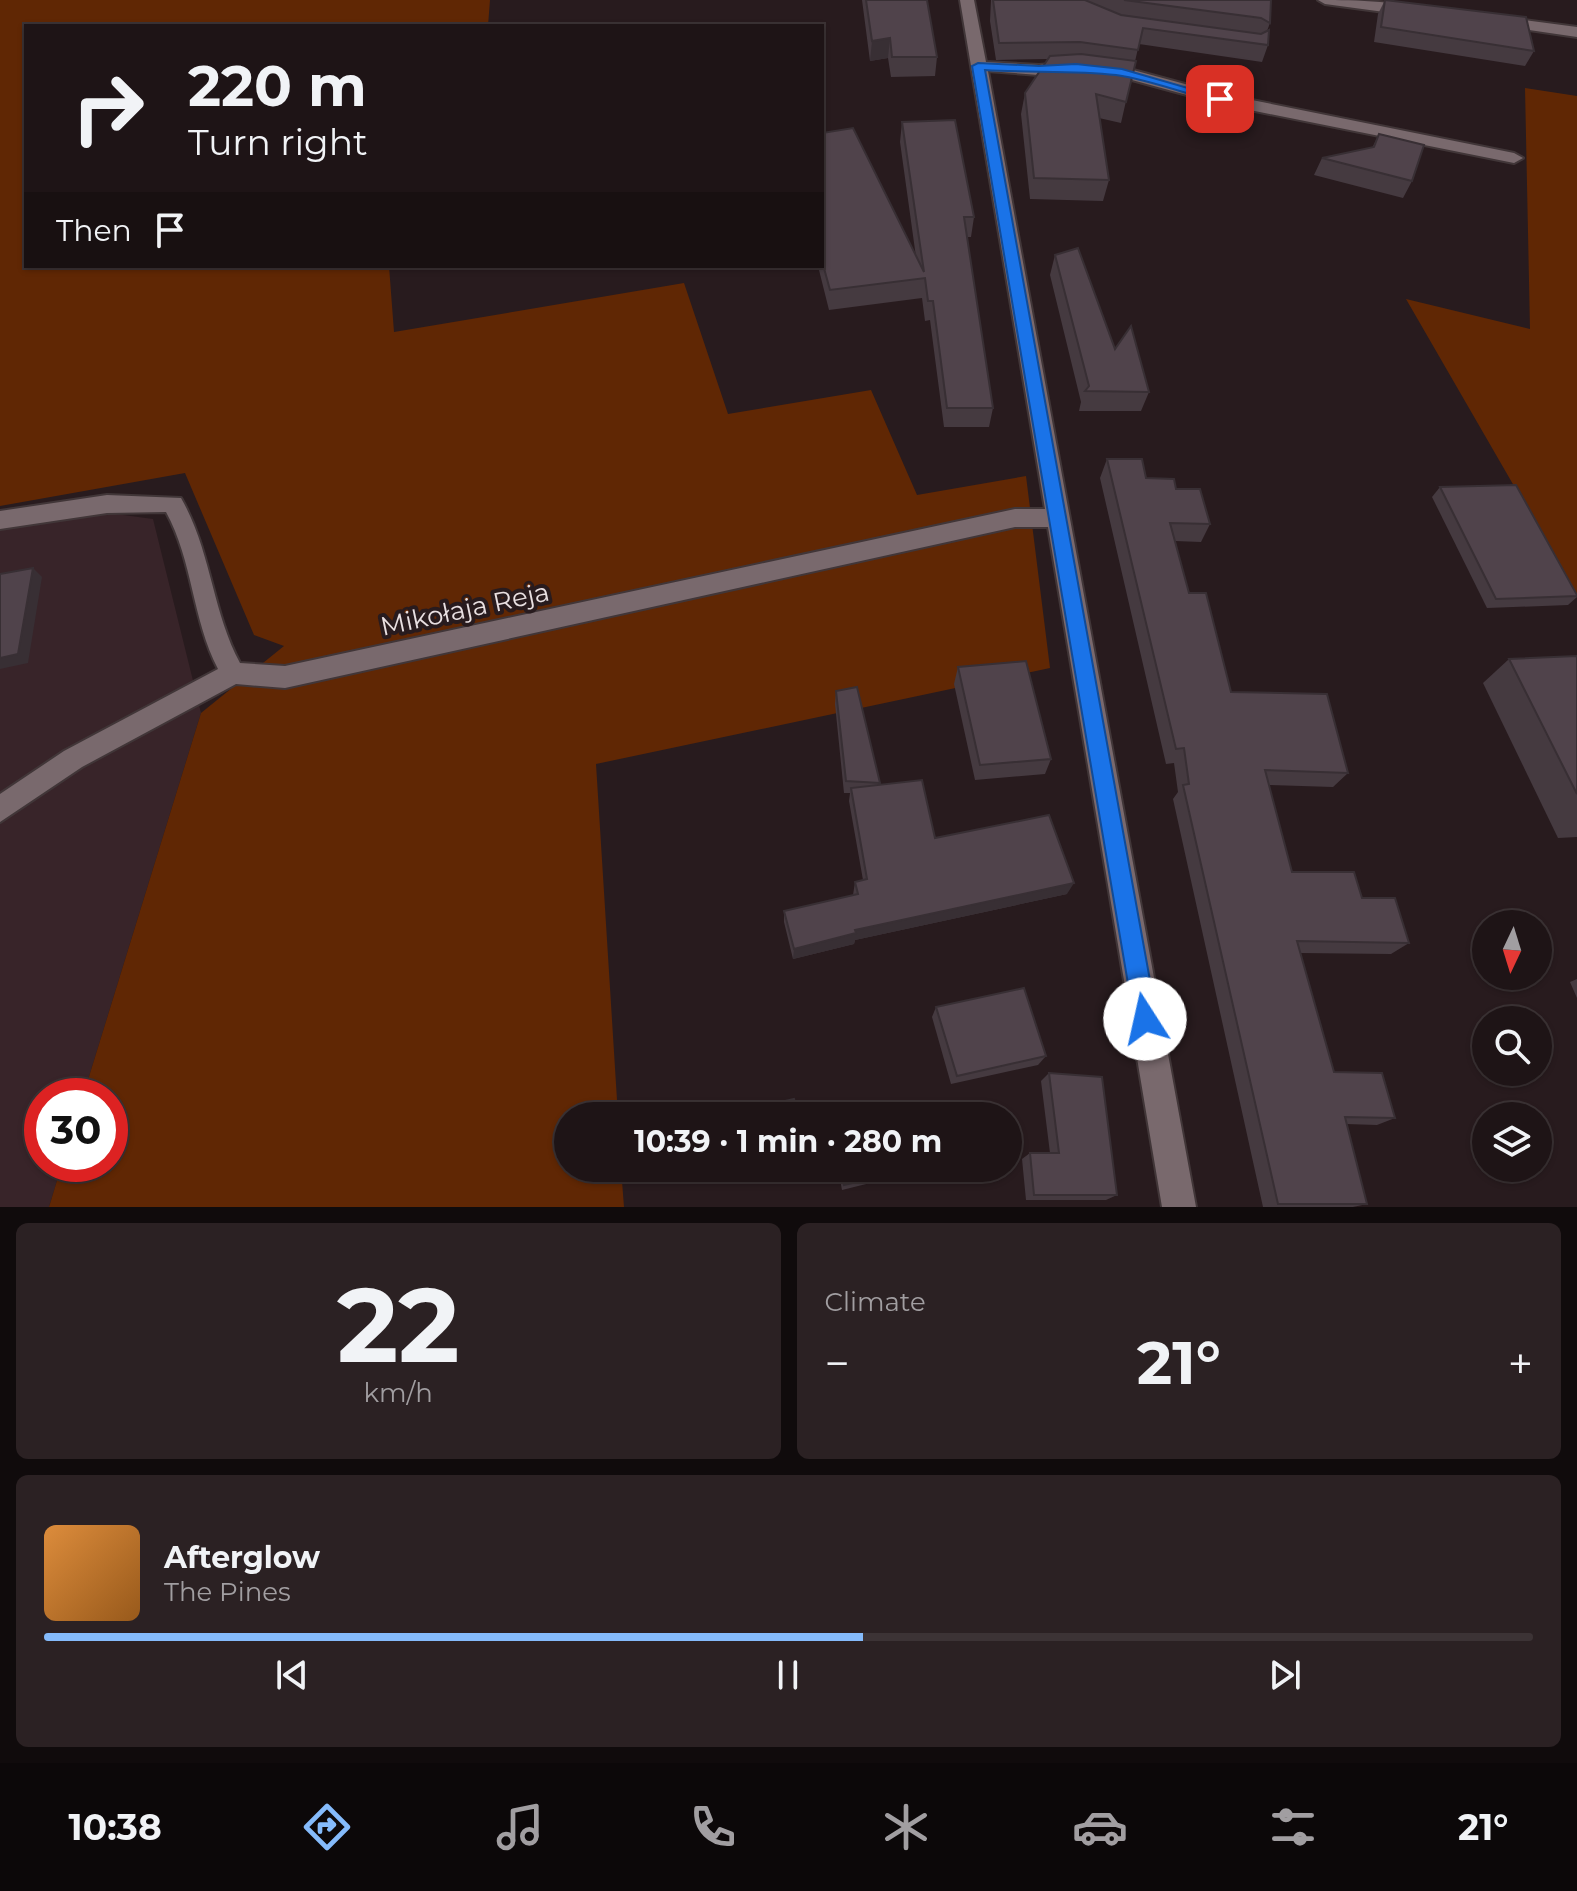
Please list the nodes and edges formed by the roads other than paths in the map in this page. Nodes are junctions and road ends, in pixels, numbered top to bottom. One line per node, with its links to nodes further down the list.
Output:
1 (967, 0): 6 (street)
2 (1325, 0): 3 (street)
3 (1436, 14)
4 (1483, 20): 5 (street)
5 (1577, 32)
6 (978, 66): 7 (street); 8 (street)
7 (1514, 158)
8 (1056, 518): 10 (street, Mikołaja Reja); 12 (street)
9 (0, 520): 10 (street)
10 (233, 673): 11 (street)
11 (0, 809)
12 (1179, 1207)

